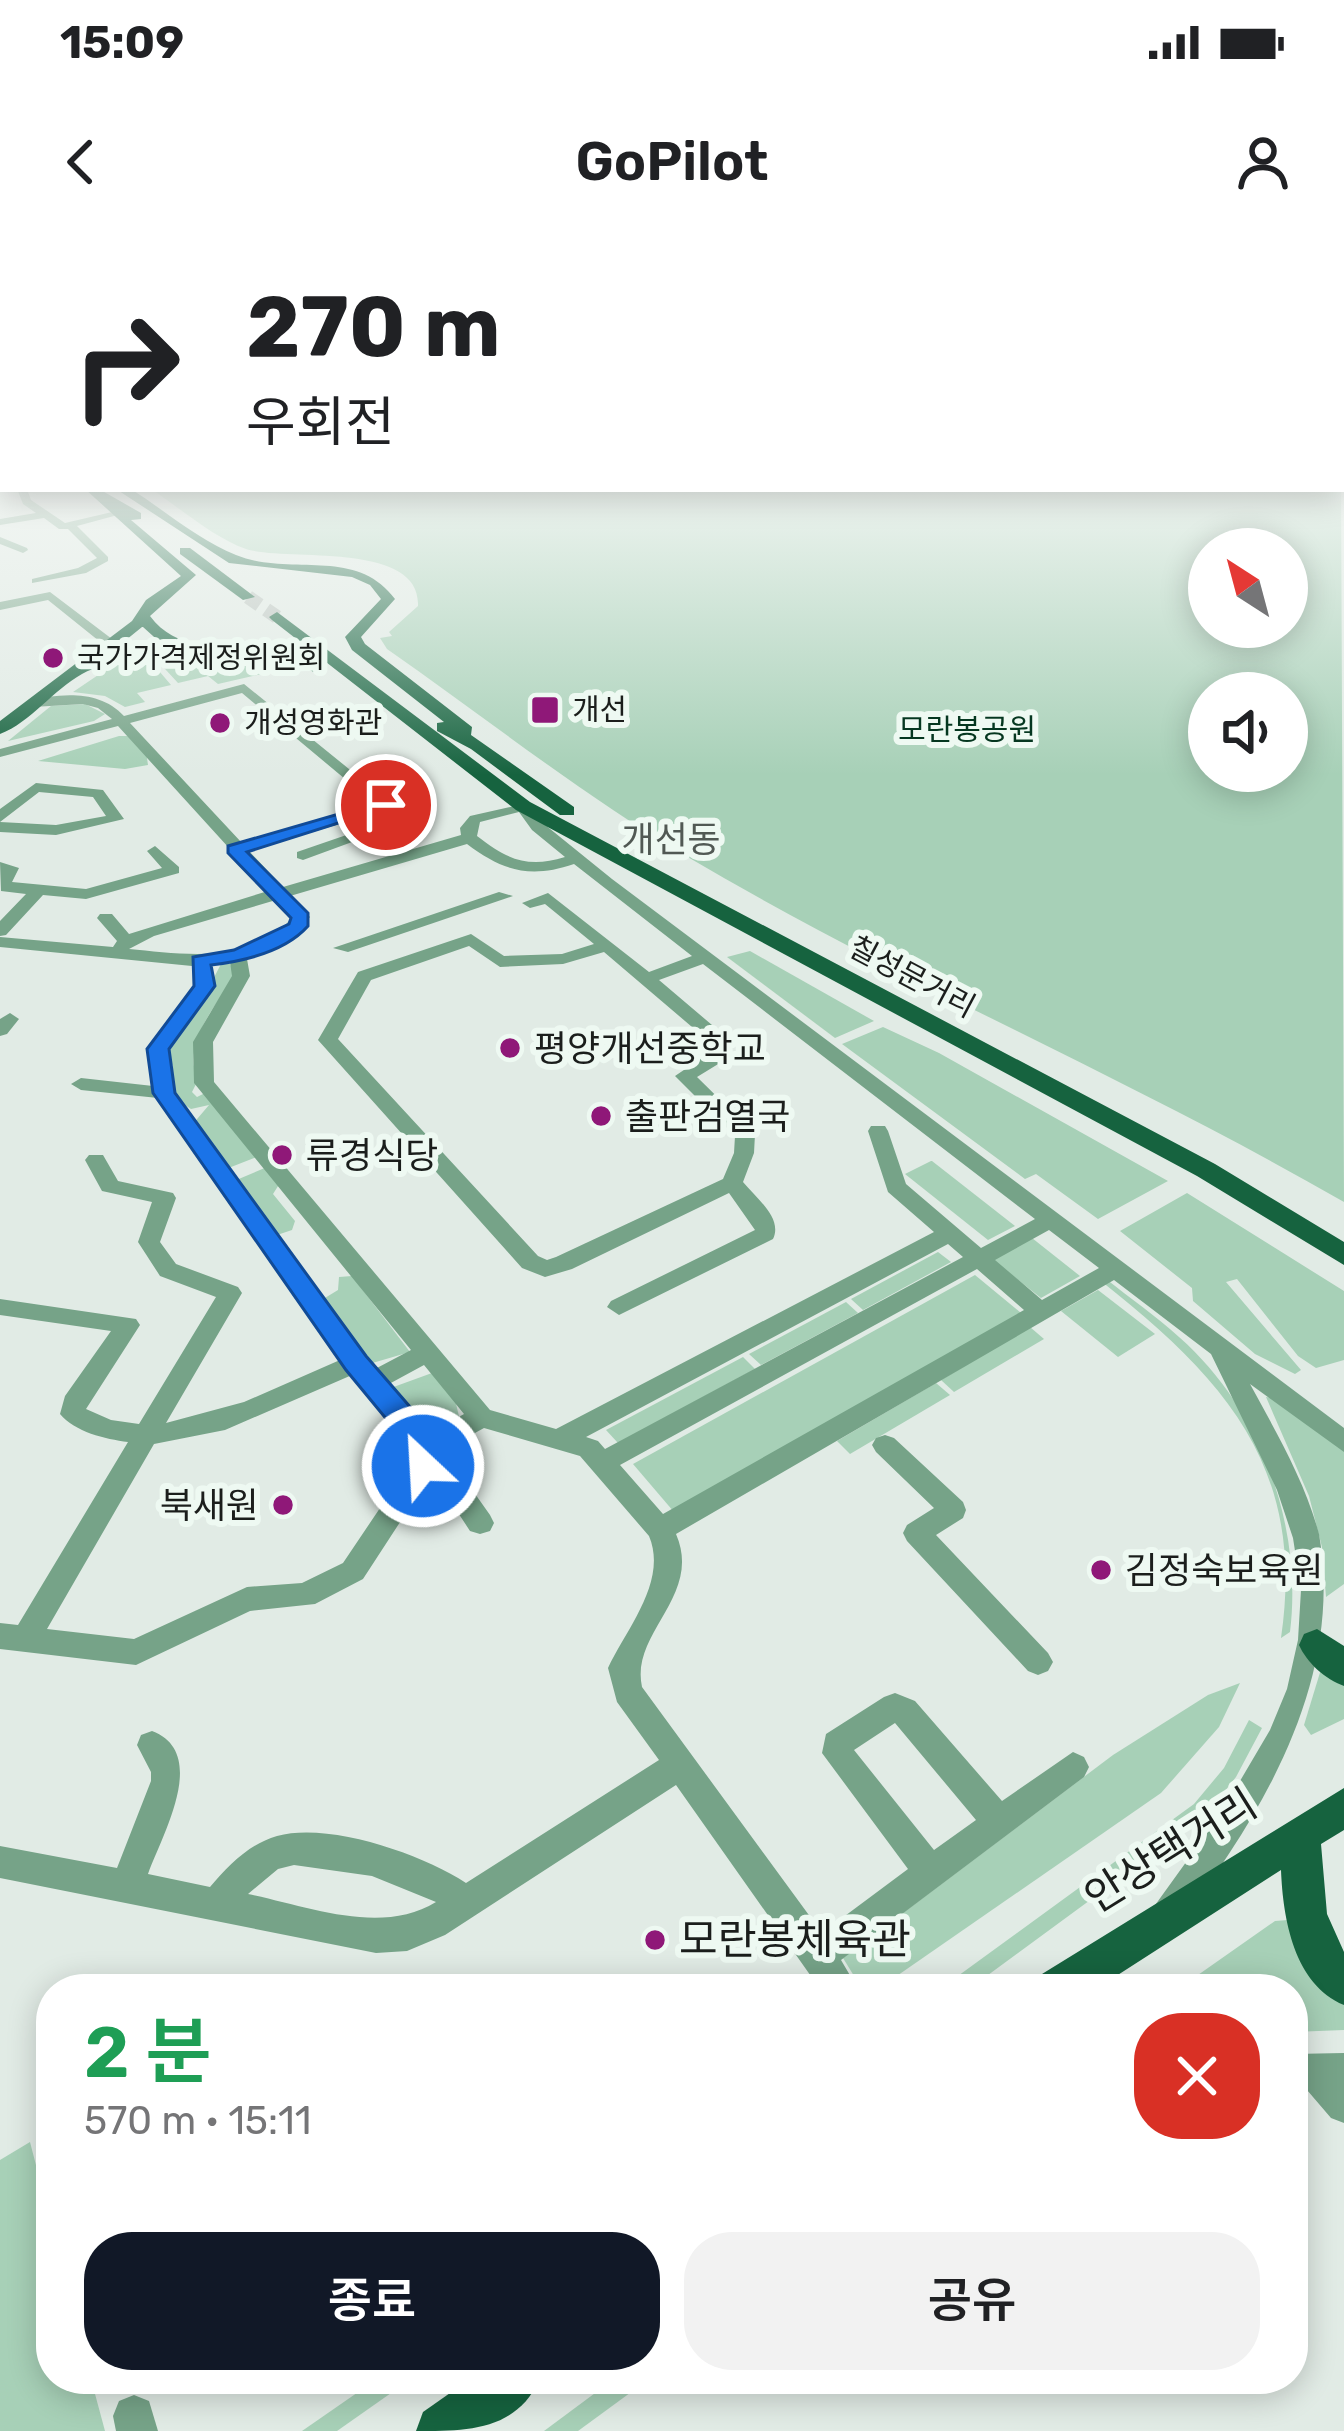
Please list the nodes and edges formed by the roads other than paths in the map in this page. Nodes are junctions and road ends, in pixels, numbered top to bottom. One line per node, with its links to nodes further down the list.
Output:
1 (83, 570): 6 (street)
2 (186, 570): 9 (main road)
3 (216, 570): 4 (main road)
4 (221, 570)
5 (337, 570): 16 (main road, 칠성문거리)
6 (35, 581)
7 (0, 592): 8 (street)
8 (8, 604): 10 (street)
9 (144, 618): 10 (main road); 11 (main road, 칠성문거리)
10 (108, 642): 12 (main road)
11 (189, 647): 12 (main road); 18 (main road, 칠성문거리)
12 (73, 672): 13 (main road)
13 (33, 703): 14 (street); 15 (main road)
14 (120, 720): 17 (street); 19 (street); 24 (street)
15 (0, 729)
16 (477, 746): 18 (main road); 18 (main road, 칠성문거리); 54 (main road, 칠성문거리)
17 (0, 753)
18 (452, 753): 20 (main road, 칠성문거리)
19 (386, 805): 24 (street); 26 (street)
20 (523, 806): 23 (street); 27 (street); 55 (main road, 칠성문거리)
21 (0, 818): 22 (street)
22 (0, 827)
23 (469, 838): 27 (street); 30 (street)
24 (235, 850): 30 (street)
25 (155, 851): 29 (street)
26 (303, 855)
27 (578, 858): 44 (street)
28 (0, 867): 29 (street)
29 (38, 892): 36 (street)
30 (278, 895): 39 (street); 43 (street)
31 (505, 896): 33 (street)
32 (530, 903): 40 (street)
33 (443, 915): 35 (street); 37 (street)
34 (106, 918): 39 (street)
35 (421, 922): 41 (street); 42 (street)
36 (0, 931)
37 (471, 939): 40 (street); 41 (street)
38 (0, 942): 39 (street)
39 (123, 946): 45 (street)
40 (607, 946): 46 (street)
41 (448, 947): 51 (street)
42 (342, 948)
43 (238, 956): 45 (street); 62 (street)
44 (708, 956): 46 (street); 52 (street)
45 (200, 961): 48 (street)
46 (646, 979): 51 (street)
47 (81, 1084): 48 (street)
48 (164, 1093): 63 (street)
49 (878, 1131): 53 (street)
50 (96, 1160): 65 (street)
51 (732, 1183): 59 (street)
52 (1050, 1220): 56 (street); 57 (street)
53 (952, 1232): 56 (street); 66 (street)
54 (1344, 1237)
55 (1344, 1255)
56 (976, 1258): 60 (street); 70 (street)
57 (1115, 1269): 60 (street); 61 (street)
58 (0, 1307): 65 (street)
59 (619, 1307)
60 (1041, 1312): 72 (street)
61 (1216, 1343): 67 (street); 74 (street)
62 (428, 1352): 63 (street); 64 (street)
63 (363, 1372): 65 (street); 69 (street)
64 (481, 1417): 66 (street); 69 (street)
65 (143, 1435): 73 (street)
66 (563, 1437): 70 (street)
67 (1344, 1442)
68 (885, 1445): 75 (street)
69 (428, 1448): 71 (street); 73 (street)
70 (605, 1461): 72 (street)
71 (479, 1523)
72 (660, 1529): 77 (street)
73 (13, 1638)
74 (1330, 1657): 87 (street)
75 (1038, 1662)
76 (152, 1745): 84 (street)
77 (680, 1765): 85 (street); 88 (street)
78 (1073, 1767): 80 (street)
79 (1344, 1807): 81 (main road, 안상택거리)
80 (998, 1822): 83 (street); 83 (street)
81 (1301, 1833): 87 (main road, 안상택거리); 91 (main road)
82 (0, 1862): 84 (street)
83 (931, 1872): 88 (street)
84 (127, 1885): 86 (street)
85 (463, 1901): 86 (street); 86 (street)
86 (219, 1902)
87 (1160, 1919): 90 (main road, 안상택거리)
88 (819, 1956): 89 (street)
89 (831, 1974)
90 (1079, 1974)
91 (1344, 1983)
92 (1318, 2072): 93 (street)
93 (1344, 2105)
94 (493, 2394): 95 (main road)
95 (442, 2431)

